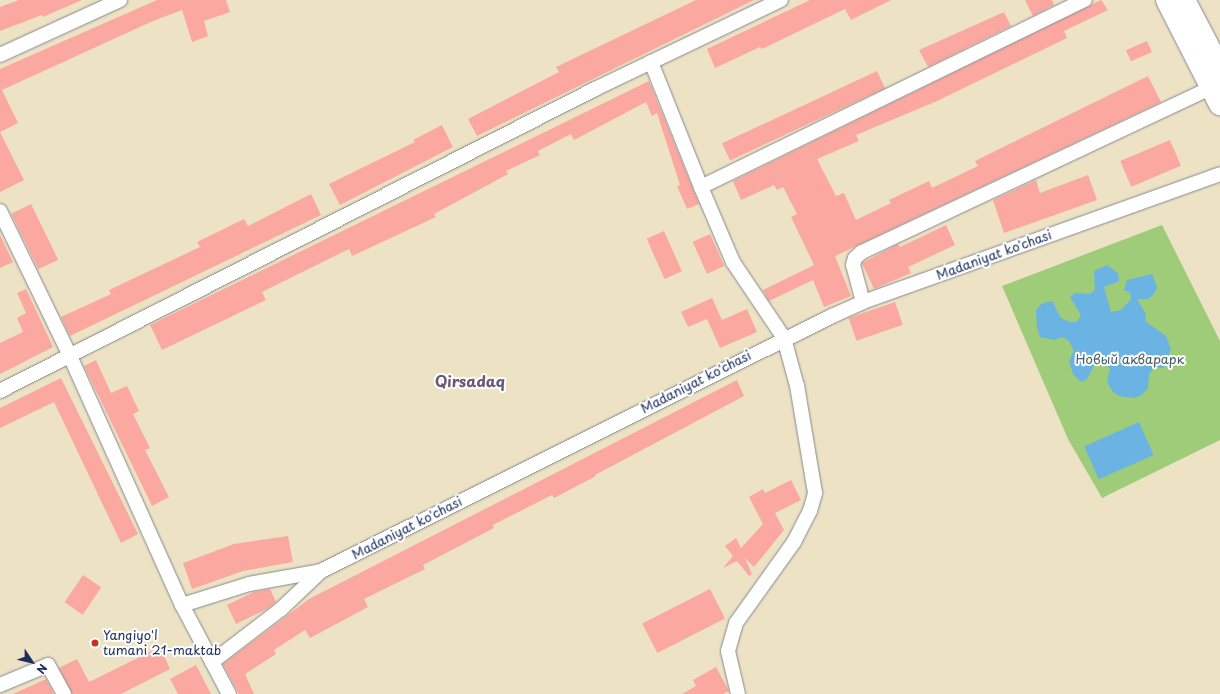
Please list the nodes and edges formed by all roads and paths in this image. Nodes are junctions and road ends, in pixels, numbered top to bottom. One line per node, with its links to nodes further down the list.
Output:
1 (120, 0): 6 (street)
2 (781, 0): 7 (street)
3 (1085, 0): 10 (street)
4 (1167, 0): 8 (main road)
5 (1184, 0): 8 (main road)
6 (0, 55)
7 (652, 62): 10 (street); 14 (street)
8 (1217, 87): 12 (street)
9 (1220, 174): 12 (street, Madaniyat ko'chasi)
10 (701, 187): 13 (street)
11 (0, 211): 14 (street)
12 (863, 302): 13 (street, Madaniyat ko'chasi)
13 (784, 338): 16 (street, Madaniyat ko'chasi); 22 (street)
14 (70, 356): 15 (street); 17 (street)
15 (0, 391)
16 (321, 571): 17 (street, Madaniyat ko'chasi); 18 (street)
17 (182, 605): 18 (street)
18 (212, 662): 21 (street)
19 (0, 685): 20 (street)
20 (64, 694)
21 (229, 694)
22 (738, 694)

